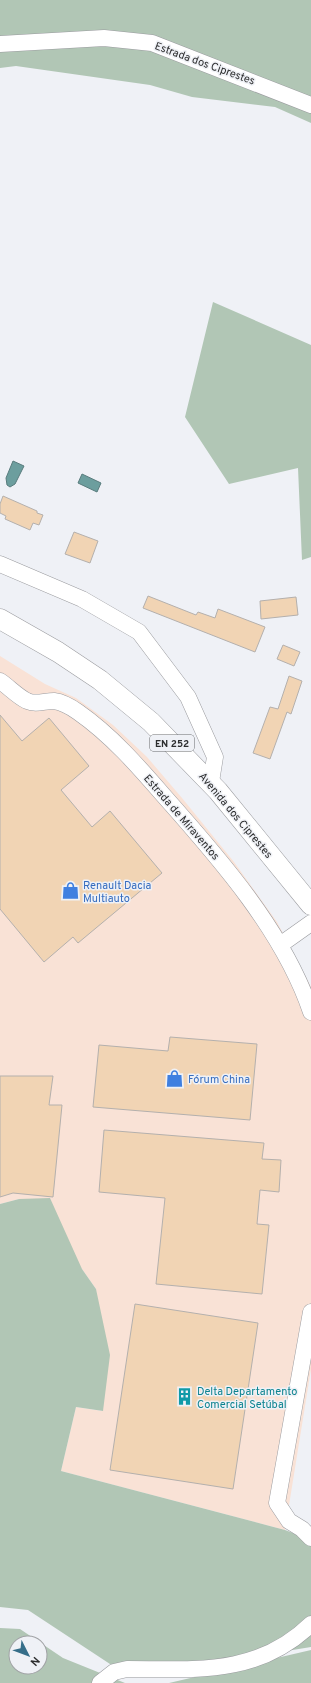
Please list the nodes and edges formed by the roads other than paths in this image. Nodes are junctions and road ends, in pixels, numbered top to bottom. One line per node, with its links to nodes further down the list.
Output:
1 (0, 44): 2 (street, Estrada dos Ciprestes)
2 (311, 105)
3 (0, 564): 6 (street)
4 (0, 619): 6 (main road, Avenida dos Ciprestes / EN 252)
5 (0, 681): 9 (street, Estrada de Miraventos)
6 (211, 782): 7 (main road, Avenida dos Ciprestes / EN 252)
7 (311, 905)
8 (311, 923): 9 (street)
9 (280, 945): 10 (street, Estrada de Miraventos)
10 (311, 1012)
11 (311, 1312): 12 (street)
12 (308, 1533)
13 (311, 1624): 14 (street)
14 (100, 1683)

